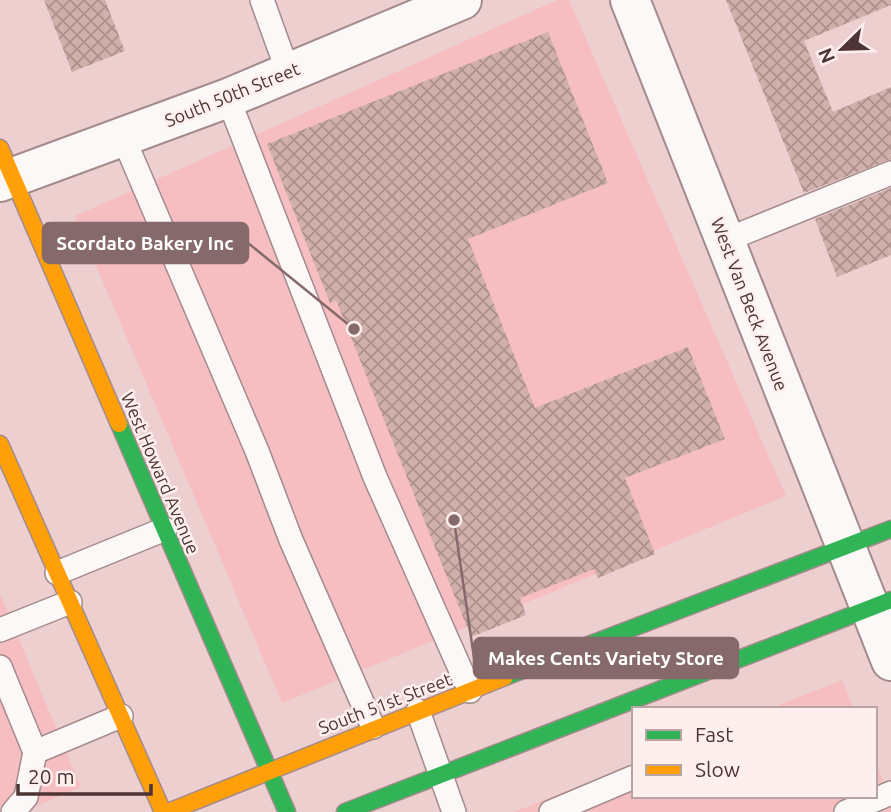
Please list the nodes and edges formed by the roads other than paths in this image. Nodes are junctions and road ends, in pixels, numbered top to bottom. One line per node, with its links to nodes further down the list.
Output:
1 (262, 0): 4 (lane)
2 (462, 0): 4 (street, South 50th Street)
3 (630, 0): 9 (street, West Van Beck Avenue)
4 (288, 72): 5 (street, South 50th Street)
5 (228, 98): 6 (street, South 50th Street); 20 (lane)
6 (123, 137): 7 (street, South 50th Street); 23 (lane)
7 (4, 170): 11 (street, West Howard Avenue)
8 (891, 173): 9 (lane)
9 (726, 240): 13 (street, West Van Beck Avenue)
10 (0, 444): 14 (street)
11 (164, 529): 14 (lane); 25 (street, West Howard Avenue)
12 (891, 529): 13 (street, South 51st Street)
13 (844, 548): 16 (street, West Van Beck Avenue); 20 (street, South 51st Street)
14 (57, 573): 15 (street)
15 (70, 602): 17 (lane); 22 (street)
16 (880, 604): 18 (street, West Van Beck Avenue); 26 (street)
17 (0, 630)
18 (891, 661)
19 (0, 667): 24 (lane)
20 (470, 691): 21 (street, South 51st Street)
21 (418, 711): 23 (street, South 51st Street); 26 (lane)
22 (121, 716): 24 (lane); 30 (street)
23 (373, 727): 25 (street, South 51st Street)
24 (35, 752): 29 (lane)
25 (269, 770): 30 (street, South 51st Street); 31 (street, West Howard Avenue)
26 (443, 775): 32 (street); 33 (lane)
27 (632, 778): 34 (lane)
28 (878, 801): 35 (lane)
29 (13, 812)
30 (165, 812)
31 (287, 812)
32 (345, 812)
33 (454, 812)
34 (551, 812)
35 (846, 812)

